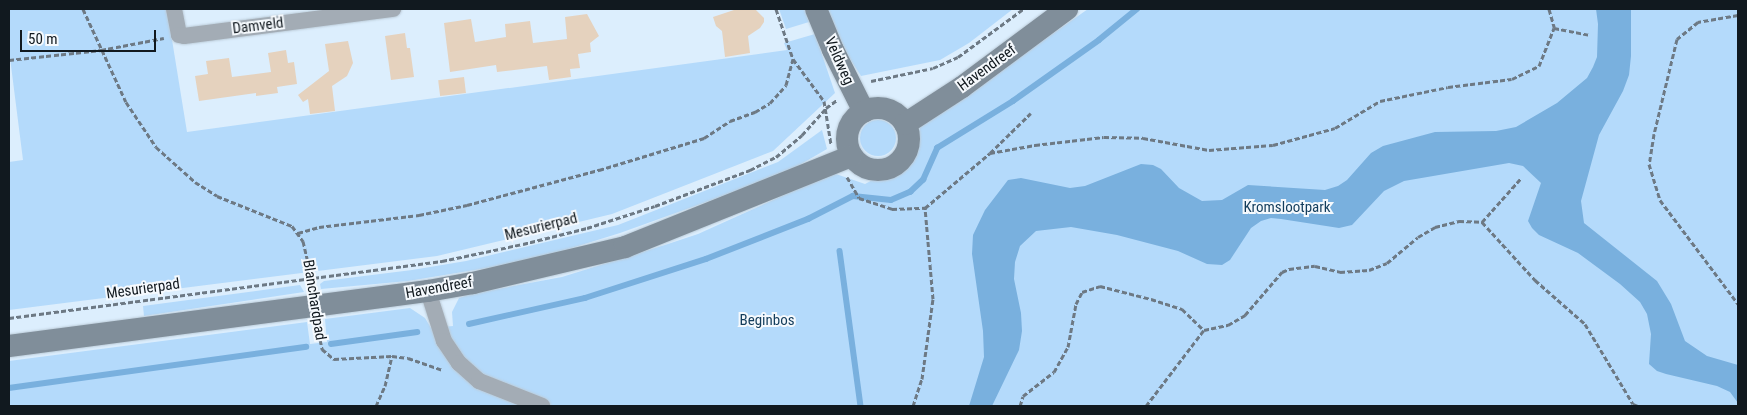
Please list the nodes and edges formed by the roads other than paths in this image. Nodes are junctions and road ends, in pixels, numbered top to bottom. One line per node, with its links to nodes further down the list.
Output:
1 (174, 9): 2 (street, Damveld)
2 (394, 9)
3 (816, 9): 5 (street, Veldweg)
4 (1067, 9): 6 (street, Havendreef)
5 (864, 112): 6 (street); 7 (street)
6 (905, 124): 7 (street)
7 (851, 156): 8 (street, Havendreef)
8 (428, 292): 9 (street, Havendreef); 10 (street)
9 (9, 346)
10 (542, 406)

